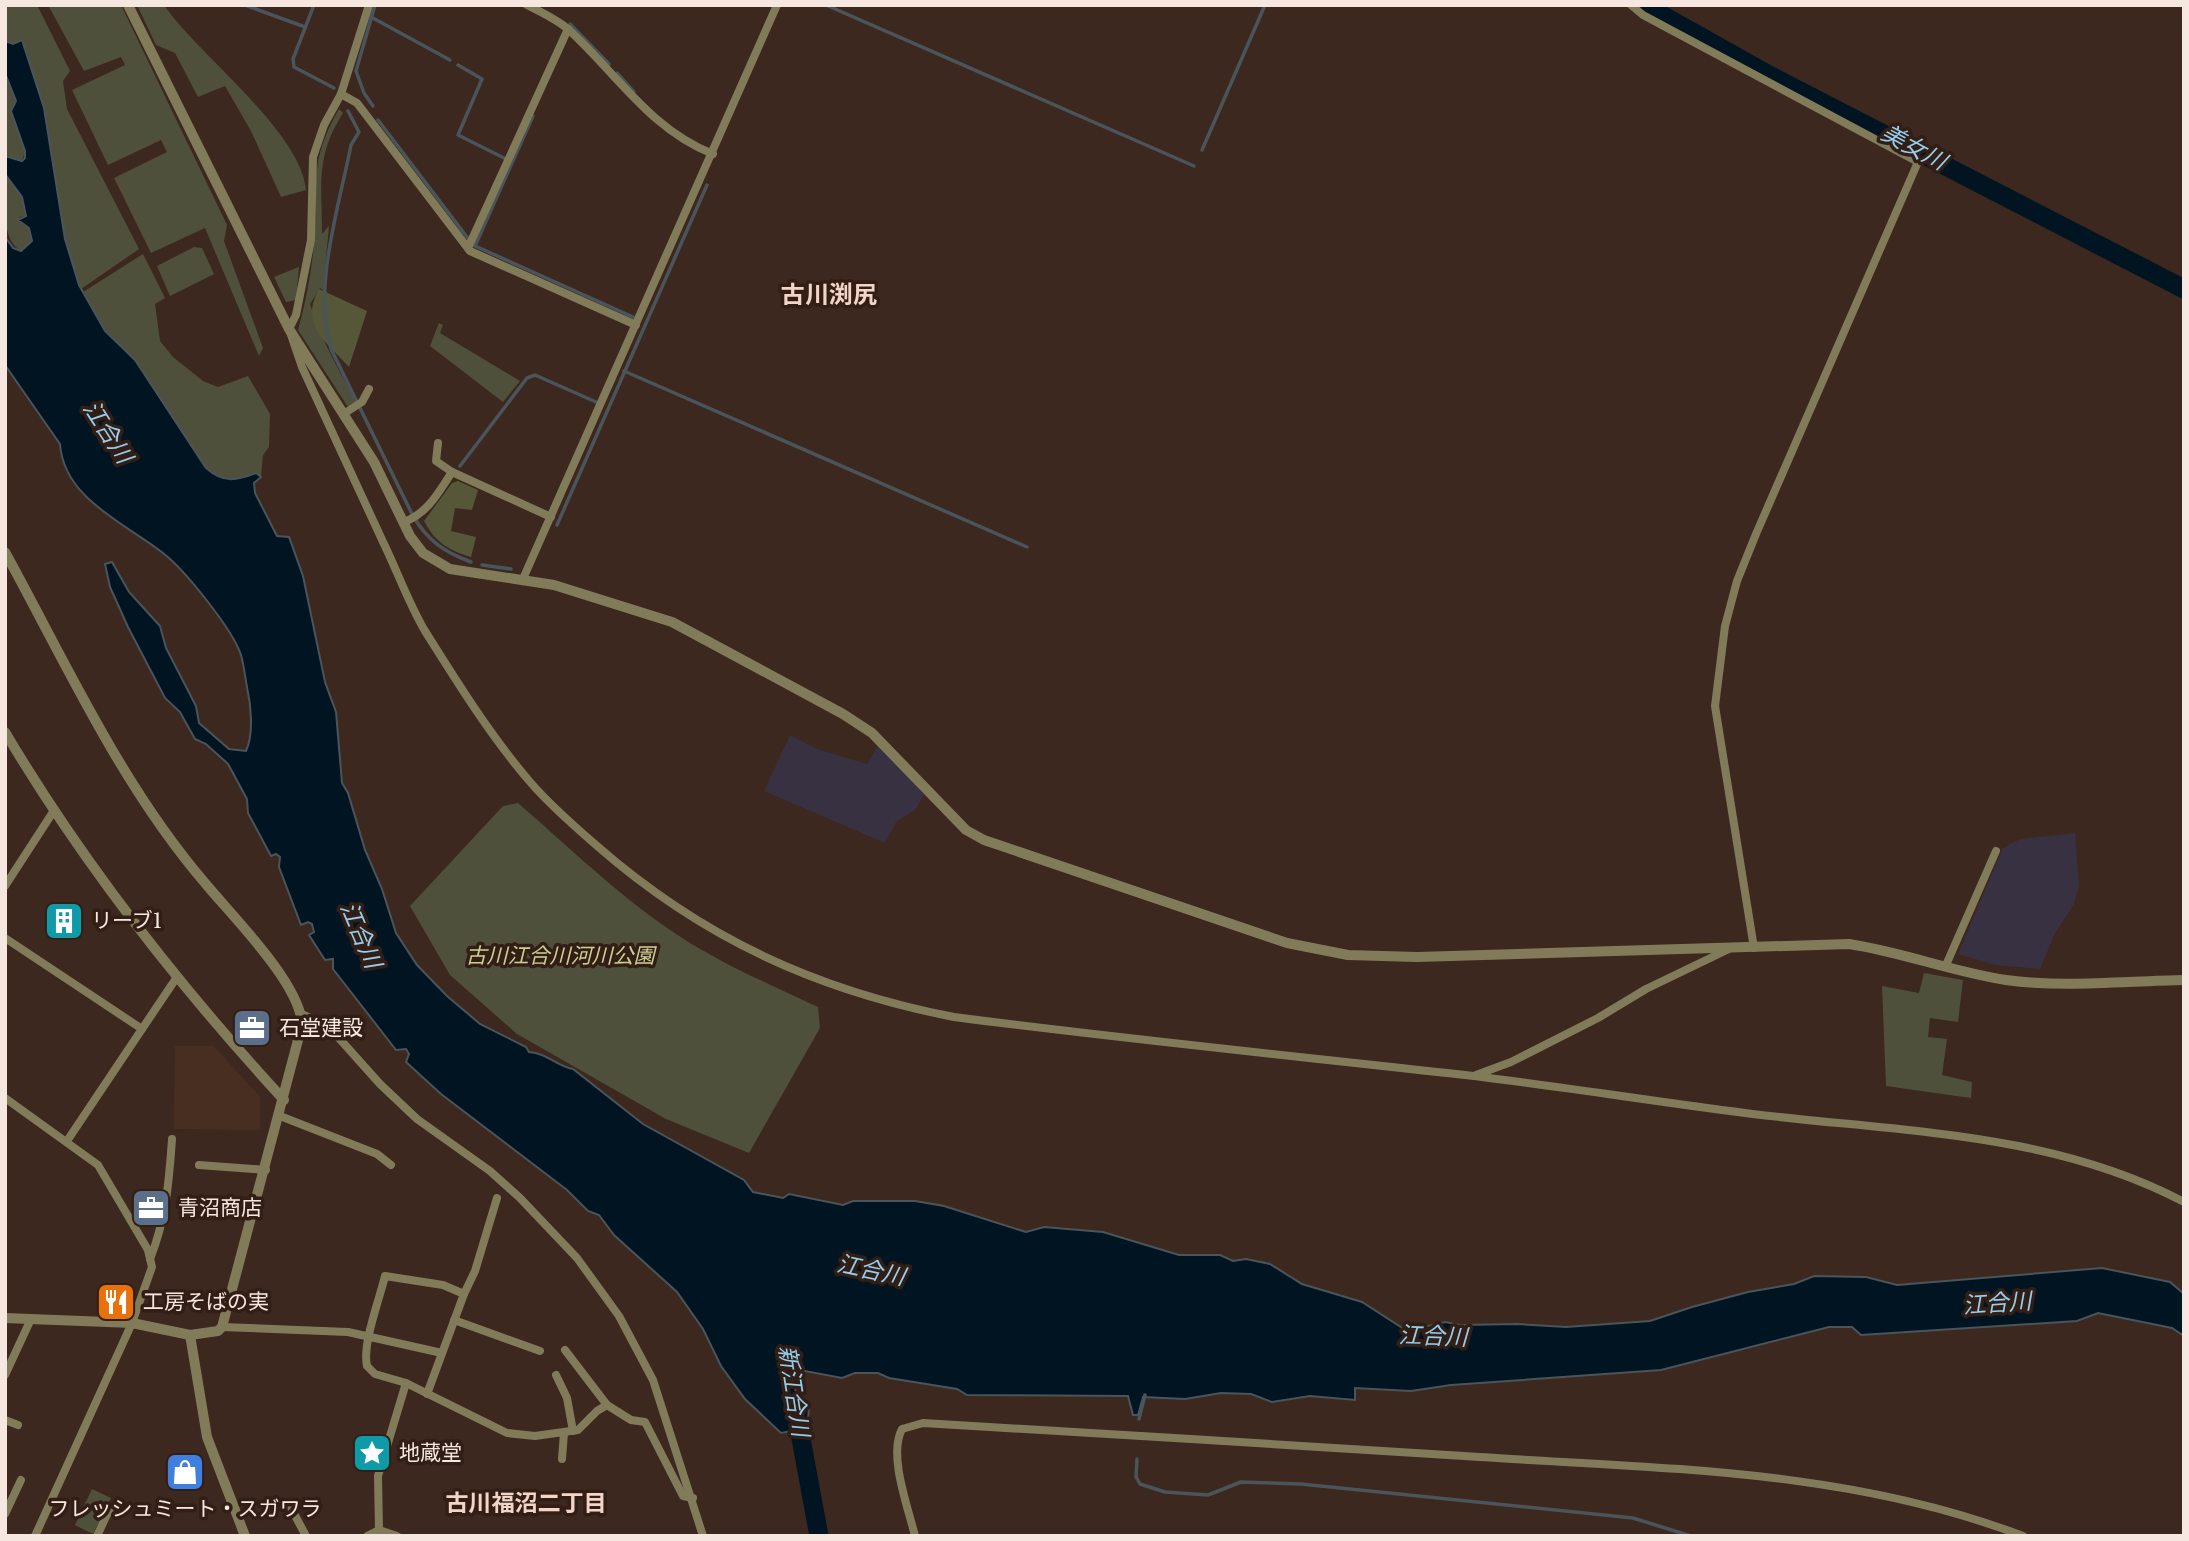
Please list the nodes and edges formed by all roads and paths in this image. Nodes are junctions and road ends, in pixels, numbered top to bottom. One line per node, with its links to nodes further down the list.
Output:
1 (128, 5): 11 (street)
2 (369, 5): 7 (street)
3 (527, 5): 6 (street)
4 (777, 5): 8 (street)
5 (1631, 5): 25 (street)
6 (568, 29): 8 (street); 9 (street)
7 (341, 94): 9 (street); 11 (street)
8 (713, 154): 10 (street)
9 (468, 248): 10 (street)
10 (636, 325): 16 (street)
11 (289, 328): 13 (street); 32 (street)
12 (369, 389): 13 (street)
13 (349, 410): 17 (street)
14 (438, 443): 15 (street)
15 (452, 472): 16 (street); 17 (street)
16 (551, 517): 19 (street)
17 (406, 521): 19 (street)
18 (5, 552): 30 (street)
19 (522, 581): 26 (street)
20 (5, 732): 21 (street)
21 (53, 812): 23 (street); 28 (street)
22 (1996, 852): 27 (street)
23 (5, 886)
24 (5, 939): 31 (street)
25 (1754, 948): 26 (street); 27 (street)
26 (1729, 949): 32 (street)
27 (1946, 965): 29 (street)
28 (177, 977): 31 (street); 34 (street)
29 (2184, 980)
30 (302, 1014): 34 (street); 65 (street)
31 (142, 1029): 37 (street)
32 (1473, 1076): 42 (street)
33 (5, 1098): 37 (street)
34 (284, 1100): 35 (street)
35 (280, 1116): 39 (street); 40 (street)
36 (172, 1139): 43 (street)
37 (68, 1141): 43 (street)
38 (199, 1165): 40 (street)
39 (391, 1165)
40 (266, 1170): 49 (street)
41 (497, 1198): 44 (street)
42 (2184, 1202)
43 (150, 1259): 48 (street)
44 (464, 1294): 47 (street); 51 (street)
45 (5, 1318): 46 (street)
46 (31, 1319): 48 (street); 56 (street)
47 (454, 1320): 53 (street); 54 (street)
48 (132, 1322): 50 (street); 70 (street)
49 (222, 1327): 50 (street); 51 (street)
50 (190, 1335): 72 (street)
51 (367, 1336): 54 (street); 57 (street)
52 (565, 1350): 59 (street)
53 (540, 1351)
54 (442, 1353): 58 (street)
55 (555, 1375): 62 (street)
56 (5, 1376)
57 (406, 1384): 58 (street); 69 (street)
58 (427, 1394): 62 (street)
59 (607, 1405): 62 (street); 65 (street)
60 (5, 1420): 61 (street)
61 (18, 1425)
62 (568, 1432): 63 (street)
63 (562, 1459)
64 (21, 1480): 68 (street)
65 (693, 1498): 76 (street)
66 (110, 1508): 71 (street)
67 (291, 1508): 73 (street)
68 (5, 1514)
69 (379, 1530): 74 (street); 75 (street)
70 (35, 1536)
71 (97, 1536)
72 (245, 1536)
73 (306, 1536)
74 (367, 1536)
75 (397, 1536)
76 (703, 1536)
77 (915, 1536): 78 (street)
78 (2023, 1536)

